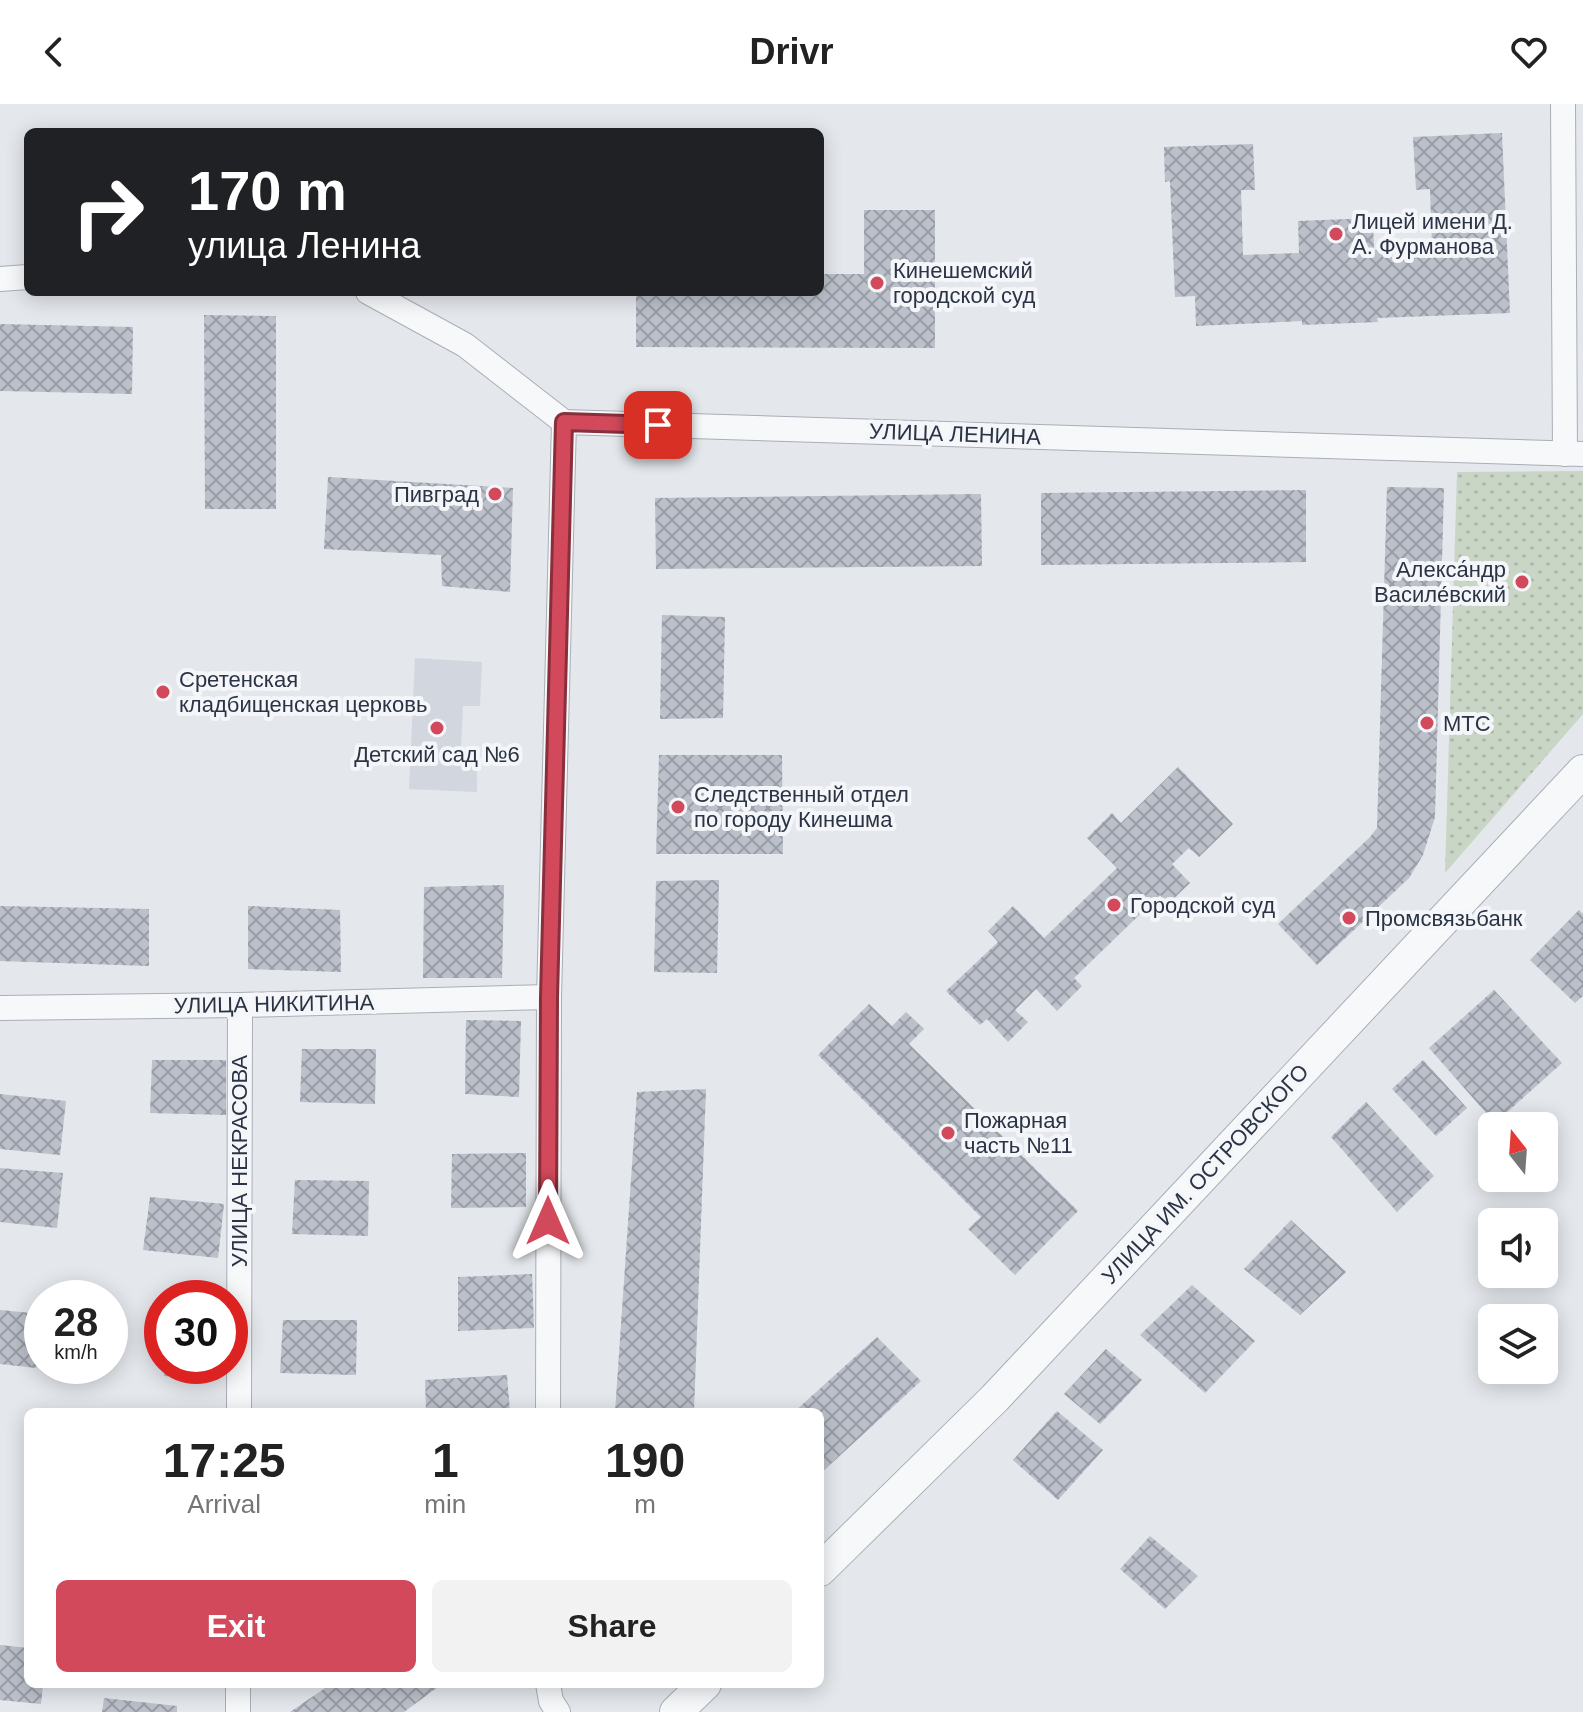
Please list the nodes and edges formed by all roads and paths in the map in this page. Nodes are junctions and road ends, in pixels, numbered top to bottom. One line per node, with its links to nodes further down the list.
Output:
1 (1563, 104): 6 (street)
2 (24, 277): 3 (street)
3 (0, 279)
4 (375, 296): 5 (street)
5 (564, 422): 6 (street, УЛИЦА ЛЕНИНА); 8 (street)
6 (1574, 454)
7 (1583, 771): 13 (street, УЛИЦА ИМ. ОСТРОВСКОГО)
8 (549, 997): 9 (street, УЛИЦА НИКИТИНА); 12 (street)
9 (240, 1005): 10 (street, УЛИЦА НИКИТИНА); 11 (street, УЛИЦА НЕКРАСОВА)
10 (0, 1008)
11 (239, 1408)
12 (548, 1408)
13 (824, 1566)
14 (238, 1688): 17 (street)
15 (549, 1688): 18 (street)
16 (701, 1688): 19 (street)
17 (238, 1712)
18 (558, 1712)
19 (676, 1712)

